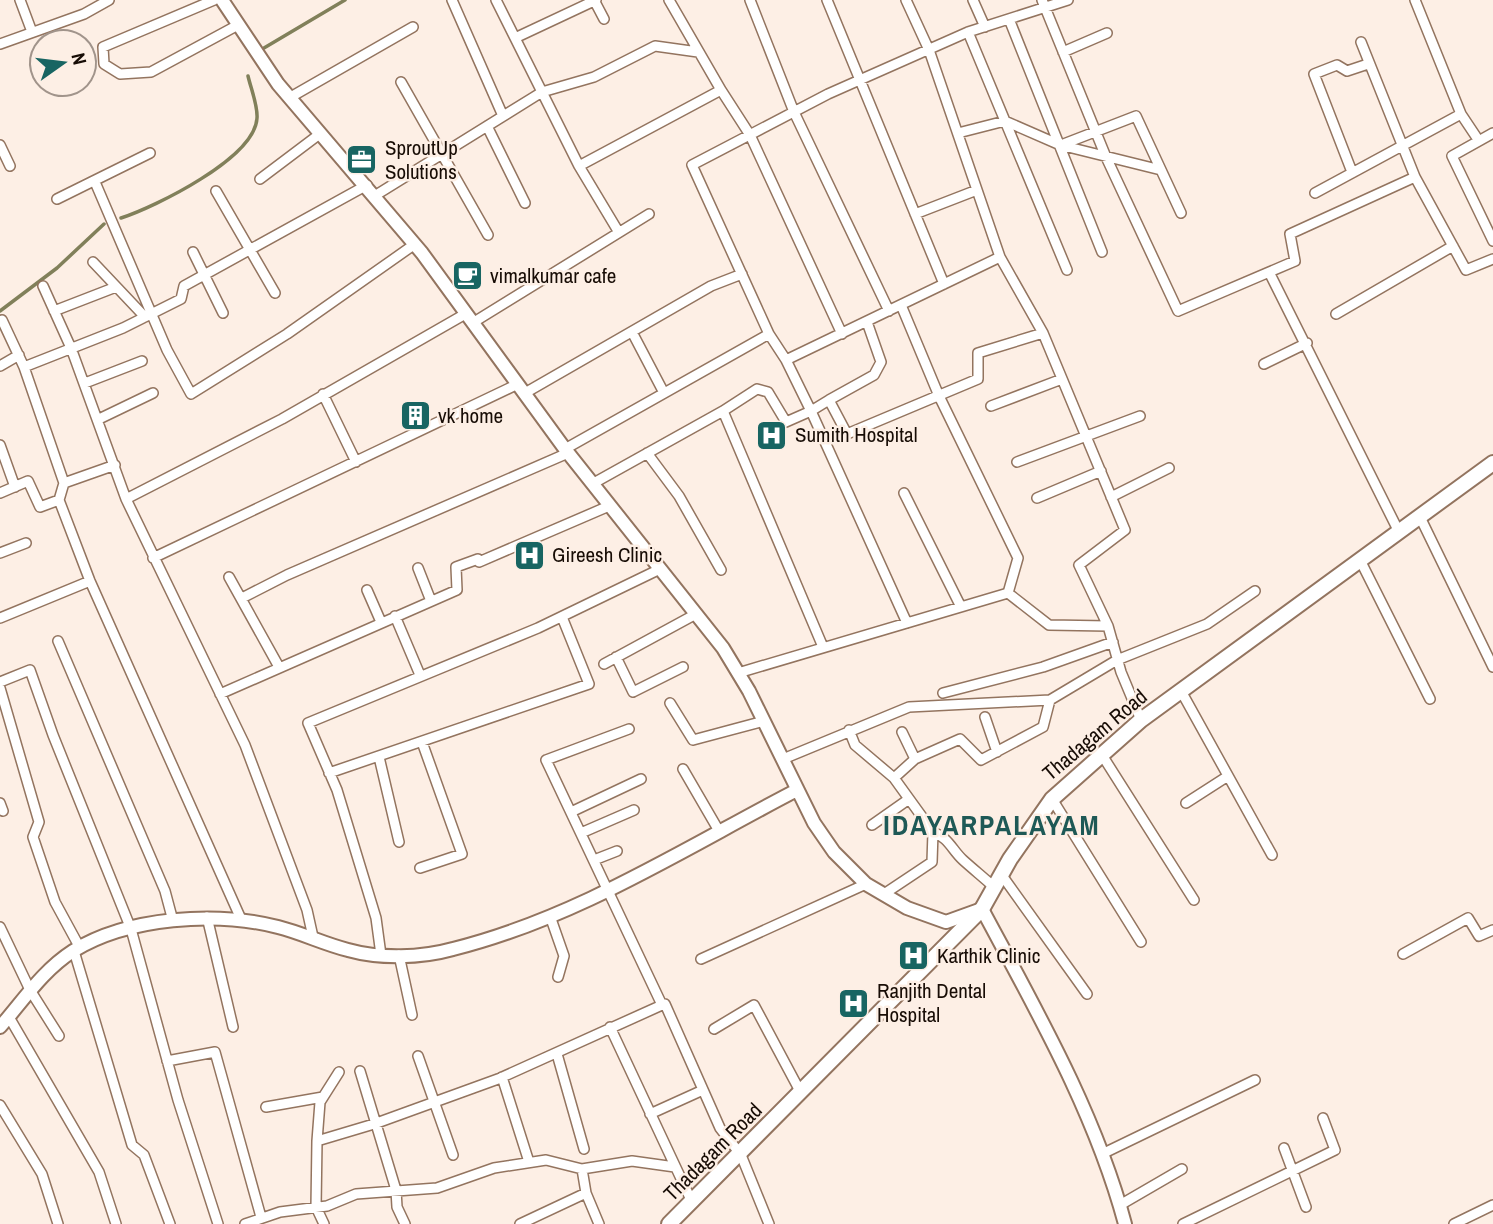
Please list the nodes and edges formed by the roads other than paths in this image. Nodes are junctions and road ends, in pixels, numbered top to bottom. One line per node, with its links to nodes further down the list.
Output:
1 (20, 0): 21 (street)
2 (109, 0): 22 (street)
3 (214, 0): 18 (street)
4 (222, 0): 18 (main road)
5 (452, 0): 40 (street)
6 (496, 0): 26 (street)
7 (595, 0): 16 (street); 26 (street)
8 (669, 0): 30 (street)
9 (750, 0): 38 (street)
10 (827, 0): 33 (street)
11 (906, 0): 29 (street)
12 (974, 0): 20 (street)
13 (1068, 0): 15 (street)
14 (1415, 0): 39 (street)
15 (1043, 4): 17 (street); 31 (street)
16 (604, 19)
17 (1009, 19): 20 (street); 50 (street)
18 (238, 25): 37 (main road)
19 (413, 26): 37 (street)
20 (985, 27): 23 (street)
21 (30, 28)
22 (43, 28)
23 (968, 32): 29 (street); 41 (street)
24 (1107, 33): 31 (street)
25 (28, 34): 28 (street)
26 (515, 38): 36 (street)
27 (1361, 42): 32 (street)
28 (0, 44)
29 (929, 50): 33 (street); 44 (street)
30 (698, 51): 35 (street); 36 (street)
31 (1063, 52): 43 (street)
32 (1368, 64): 51 (street); 58 (street)
33 (860, 80): 38 (street); 70 (street)
34 (401, 82): 53 (street)
35 (722, 90): 47 (street); 56 (street)
36 (542, 92): 40 (street); 56 (street)
37 (289, 98): 46 (main road)
38 (794, 112): 47 (street); 93 (street)
39 (1461, 114): 48 (street); 51 (street)
40 (503, 116): 42 (street)
41 (1005, 121): 44 (street); 50 (street); 83 (street)
42 (487, 127): 53 (street); 67 (street)
43 (1096, 132): 50 (street); 54 (street); 57 (street)
44 (958, 133): 63 (street)
45 (1493, 133): 48 (street)
46 (321, 134): 60 (street); 62 (main road)
47 (750, 135): 84 (street); 103 (street)
48 (1479, 141): 71 (street)
49 (0, 145): 55 (street)
50 (1060, 145): 54 (street); 79 (street)
51 (1401, 145): 58 (street); 59 (street)
52 (150, 153): 61 (street)
53 (442, 154): 62 (street); 73 (street)
54 (1106, 157): 57 (street); 85 (street)
55 (10, 166)
56 (579, 166): 72 (street)
57 (1161, 170): 68 (street)
58 (1352, 172): 65 (street)
59 (1415, 177): 76 (street); 85 (street)
60 (260, 179)
61 (95, 182): 66 (street); 96 (street)
62 (371, 190): 75 (main road); 77 (street)
63 (977, 190): 70 (street); 80 (street)
64 (216, 191): 77 (street)
65 (1315, 192)
66 (57, 199)
67 (525, 203)
68 (1181, 213)
69 (649, 214): 72 (street)
70 (915, 214): 87 (street)
71 (1490, 228): 74 (street)
72 (618, 231): 97 (street)
73 (488, 235)
74 (1493, 241)
75 (415, 244): 96 (street); 97 (main road)
76 (1453, 246): 81 (street); 95 (street)
77 (250, 250): 86 (street); 90 (street)
78 (193, 252): 86 (street)
79 (1102, 252)
80 (1000, 257): 87 (street); 101 (street)
81 (1493, 258)
82 (93, 262): 89 (street)
83 (1067, 270)
84 (742, 274): 100 (street); 102 (street)
85 (1270, 274): 104 (street)
86 (204, 275): 94 (street); 96 (street)
87 (944, 284): 91 (street)
88 (43, 286): 92 (street)
89 (116, 287): 92 (street); 96 (street)
90 (275, 293)
91 (901, 305): 93 (street); 118 (street)
92 (54, 311): 105 (street)
93 (889, 311): 99 (street)
94 (223, 313)
95 (1336, 314)
96 (149, 315): 105 (street)
97 (471, 318): 114 (main road); 117 (street)
98 (2, 320): 106 (street)
99 (867, 322): 103 (street); 119 (street)
100 (632, 332): 114 (street); 116 (street)
101 (1043, 333): 112 (street); 118 (street)
102 (769, 334): 108 (street); 116 (street)
103 (842, 334): 108 (street)
104 (1307, 344): 109 (street); 146 (street)
105 (71, 348): 111 (street); 113 (street)
106 (19, 355): 110 (street); 111 (street)
107 (142, 360): 113 (street)
108 (786, 360): 122 (street)
109 (1264, 365)
110 (0, 366)
111 (24, 367): 135 (street)
112 (1062, 379): 120 (street); 125 (street)
113 (85, 383): 124 (street)
114 (522, 389): 127 (main road); 129 (street)
115 (153, 393): 124 (street)
116 (664, 393): 127 (street)
117 (323, 394): 129 (street); 142 (street)
118 (939, 396): 119 (street); 158 (street)
119 (829, 400): 122 (street)
120 (991, 406)
121 (723, 411): 122 (street); 128 (street); 171 (street)
122 (811, 411): 167 (street)
123 (1140, 416): 125 (street)
124 (99, 419): 132 (street)
125 (1086, 436): 130 (street); 134 (street)
126 (0, 446): 137 (street)
127 (566, 451): 136 (main road); 159 (street)
128 (647, 453): 136 (street); 153 (street)
129 (356, 462): 149 (street)
130 (1017, 462)
131 (1493, 463): 145 (main road, Thadagam Road)
132 (115, 466): 135 (street); 142 (street)
133 (1168, 468): 140 (street)
134 (1101, 471): 140 (street); 141 (street)
135 (64, 483): 143 (street)
136 (592, 484): 144 (main road)
137 (15, 486): 139 (street); 143 (street)
138 (904, 492): 161 (street)
139 (0, 493)
140 (1111, 497): 168 (street)
141 (1037, 498)
142 (126, 499): 149 (street)
143 (59, 500): 155 (street)
144 (609, 506): 152 (main road); 160 (street)
145 (1420, 516): 146 (main road, Thadagam Road); 177 (street)
146 (1399, 532): 150 (main road, Thadagam Road)
147 (26, 542): 148 (street)
148 (0, 553)
149 (153, 558): 184 (street)
150 (1360, 560): 182 (main road, Thadagam Road); 185 (street)
151 (418, 568): 160 (street)
152 (660, 569): 162 (main road); 164 (street)
153 (720, 570)
154 (229, 577): 159 (street)
155 (90, 581): 165 (street); 228 (street)
156 (366, 590): 166 (street)
157 (1255, 592): 173 (street)
158 (1008, 593): 161 (street); 168 (street)
159 (242, 598): 175 (street)
160 (431, 601): 163 (street)
161 (961, 607): 167 (street)
162 (696, 614): 172 (street); 178 (main road)
163 (395, 616): 166 (street); 179 (street)
164 (562, 617): 179 (street); 194 (street)
165 (0, 618)
166 (381, 622): 175 (street)
167 (907, 623): 171 (street)
168 (1108, 625): 170 (street)
169 (58, 641): 229 (street)
170 (1113, 642): 173 (street); 183 (street)
171 (823, 648): 178 (street)
172 (616, 657): 174 (street); 176 (street)
173 (1117, 660): 186 (street); 189 (street)
174 (604, 664)
175 (279, 667): 184 (street)
176 (683, 667)
177 (1493, 667)
178 (738, 673): 190 (main road)
179 (419, 675): 201 (street)
180 (0, 682): 231 (street)
181 (0, 688): 235 (street)
182 (1181, 691): 189 (main road, Thadagam Road); 202 (street)
183 (943, 693)
184 (220, 694): 233 (street)
185 (1430, 699)
186 (1050, 701): 192 (street); 195 (street)
187 (670, 703): 190 (street)
188 (985, 717): 195 (street)
189 (1141, 720): 196 (main road, Thadagam Road)
190 (764, 721): 198 (main road)
191 (629, 729): 210 (street)
192 (849, 730): 198 (street); 203 (street)
193 (902, 732): 199 (street)
194 (422, 742): 197 (street); 219 (street)
195 (997, 752): 199 (street)
196 (1102, 755): 207 (main road, Thadagam Road); 224 (street)
197 (379, 757): 201 (street); 215 (street)
198 (783, 759): 205 (main road)
199 (915, 759): 203 (street)
200 (683, 769): 212 (street)
201 (329, 774): 237 (street)
202 (1228, 776): 208 (street); 217 (street)
203 (894, 778): 206 (street)
204 (642, 779): 210 (street)
205 (797, 790): 212 (main road); 221 (main road)
206 (909, 799): 211 (street); 213 (street)
207 (1052, 799): 220 (main road, Thadagam Road); 234 (street)
208 (1186, 803)
209 (634, 810): 214 (street)
210 (571, 812): 214 (street)
211 (872, 825)
212 (719, 831): 222 (main road)
213 (933, 832): 220 (street); 223 (street)
214 (581, 833): 218 (street)
215 (399, 842)
216 (618, 851): 218 (street)
217 (1272, 855)
218 (594, 860): 222 (street)
219 (420, 869)
220 (998, 881): 225 (main road, Thadagam Road); 242 (street)
221 (866, 884): 223 (main road); 239 (street)
222 (609, 892): 226 (main road); 243 (street)
223 (884, 894): 225 (main road)
224 (1194, 900)
225 (982, 909): 258 (main road, Thadagam Road); 269 (main road)
226 (551, 916): 238 (main road); 240 (street)
227 (207, 917): 228 (main road); 229 (main road); 246 (street)
228 (241, 919): 233 (main road)
229 (173, 921): 231 (main road)
230 (0, 927): 241 (street)
231 (131, 929): 235 (main road); 252 (street)
232 (1493, 930): 236 (street)
233 (313, 937): 237 (main road)
234 (1141, 942)
235 (77, 949): 241 (main road); 288 (street)
236 (1403, 954)
237 (381, 955): 238 (main road)
238 (399, 955): 244 (street)
239 (701, 959)
240 (558, 977)
241 (30, 990): 245 (main road); 249 (street)
242 (1087, 994)
243 (662, 1006): 247 (street); 257 (street)
244 (412, 1015)
245 (4, 1022): 287 (street)
246 (233, 1027)
247 (610, 1027): 250 (street); 263 (street)
248 (714, 1029): 258 (street)
249 (60, 1036)
250 (557, 1054): 255 (street); 268 (street)
251 (418, 1056): 260 (street)
252 (167, 1061): 285 (street); 289 (street)
253 (360, 1071): 265 (street)
254 (339, 1072): 259 (street)
255 (502, 1077): 260 (street); 272 (street)
256 (1255, 1080): 269 (street)
257 (703, 1090): 263 (street); 271 (street)
258 (801, 1093): 271 (main road, Thadagam Road)
259 (323, 1097): 262 (street); 266 (street)
260 (433, 1103): 265 (street); 270 (street)
261 (0, 1105): 286 (street)
262 (266, 1107)
263 (650, 1114): 273 (street)
264 (1323, 1118): 276 (street)
265 (374, 1124): 266 (street); 277 (street)
266 (317, 1141): 283 (street)
267 (1284, 1148): 276 (street)
268 (584, 1149)
269 (1102, 1154): 280 (main road)
270 (453, 1155)
271 (741, 1155): 279 (main road, Thadagam Road); 296 (street)
272 (529, 1162): 274 (street); 277 (street)
273 (675, 1167): 274 (street); 279 (street)
274 (582, 1169): 278 (street)
275 (1182, 1169): 280 (street)
276 (1292, 1171): 282 (street); 298 (street)
277 (397, 1190): 283 (street); 292 (street)
278 (586, 1193): 293 (street); 294 (street)
279 (692, 1202): 295 (main road, Thadagam Road)
280 (1120, 1205): 297 (main road)
281 (1493, 1205): 284 (street)
282 (1306, 1206)
283 (316, 1207): 285 (street); 291 (street)
284 (1475, 1214): 299 (street); 300 (street)
285 (261, 1217): 290 (street)
286 (58, 1224)
287 (116, 1224)
288 (170, 1224)
289 (218, 1224)
290 (245, 1224)
291 (324, 1224)
292 (405, 1224)
293 (520, 1224)
294 (599, 1224)
295 (669, 1224)
296 (769, 1224)
297 (1125, 1224)
298 (1183, 1224)
299 (1454, 1224)
300 (1479, 1224)

